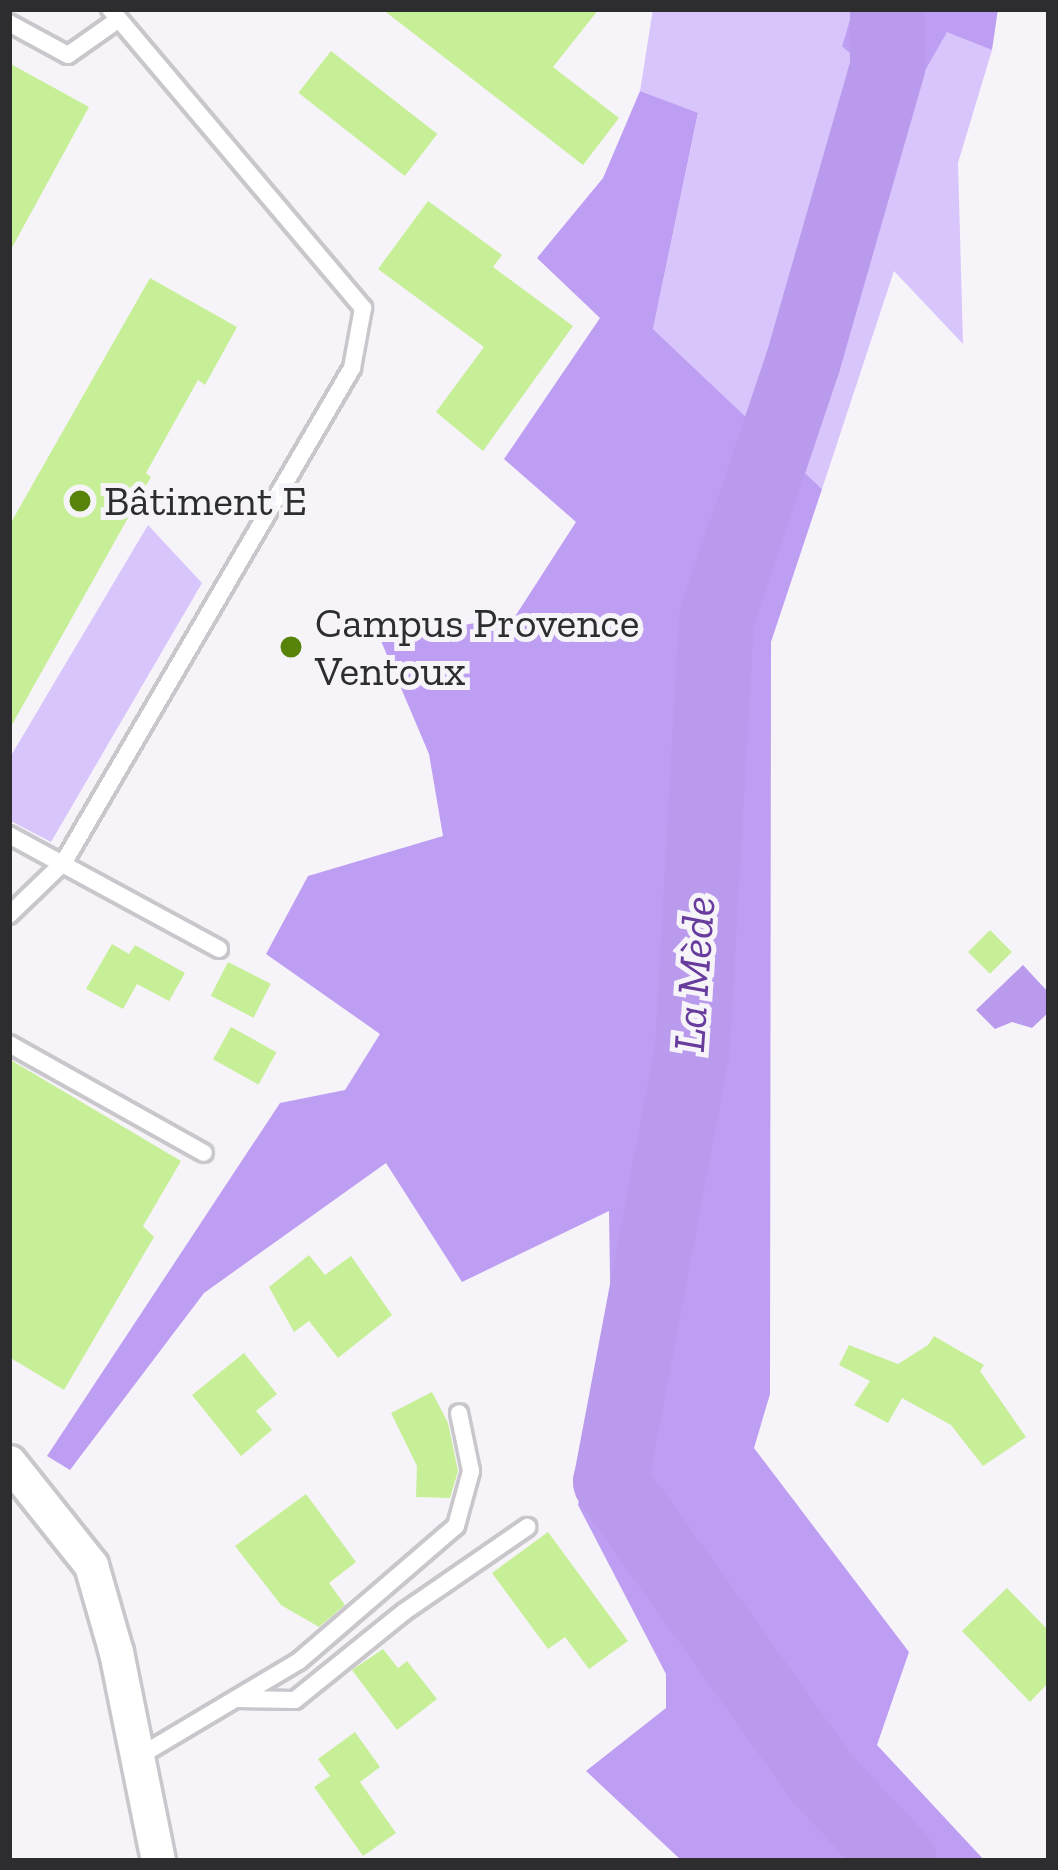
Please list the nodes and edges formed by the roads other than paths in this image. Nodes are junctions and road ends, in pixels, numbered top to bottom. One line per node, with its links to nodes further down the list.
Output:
1 (114, 14): 2 (lane); 4 (lane)
2 (9, 23)
3 (9, 835): 4 (lane)
4 (64, 862): 5 (lane); 6 (lane)
5 (9, 915)
6 (219, 950)
7 (9, 1044): 8 (lane)
8 (204, 1153)
9 (458, 1414): 12 (lane)
10 (9, 1462): 13 (street)
11 (527, 1527): 12 (lane)
12 (236, 1699): 13 (lane)
13 (138, 1757): 14 (street)
14 (158, 1861)

